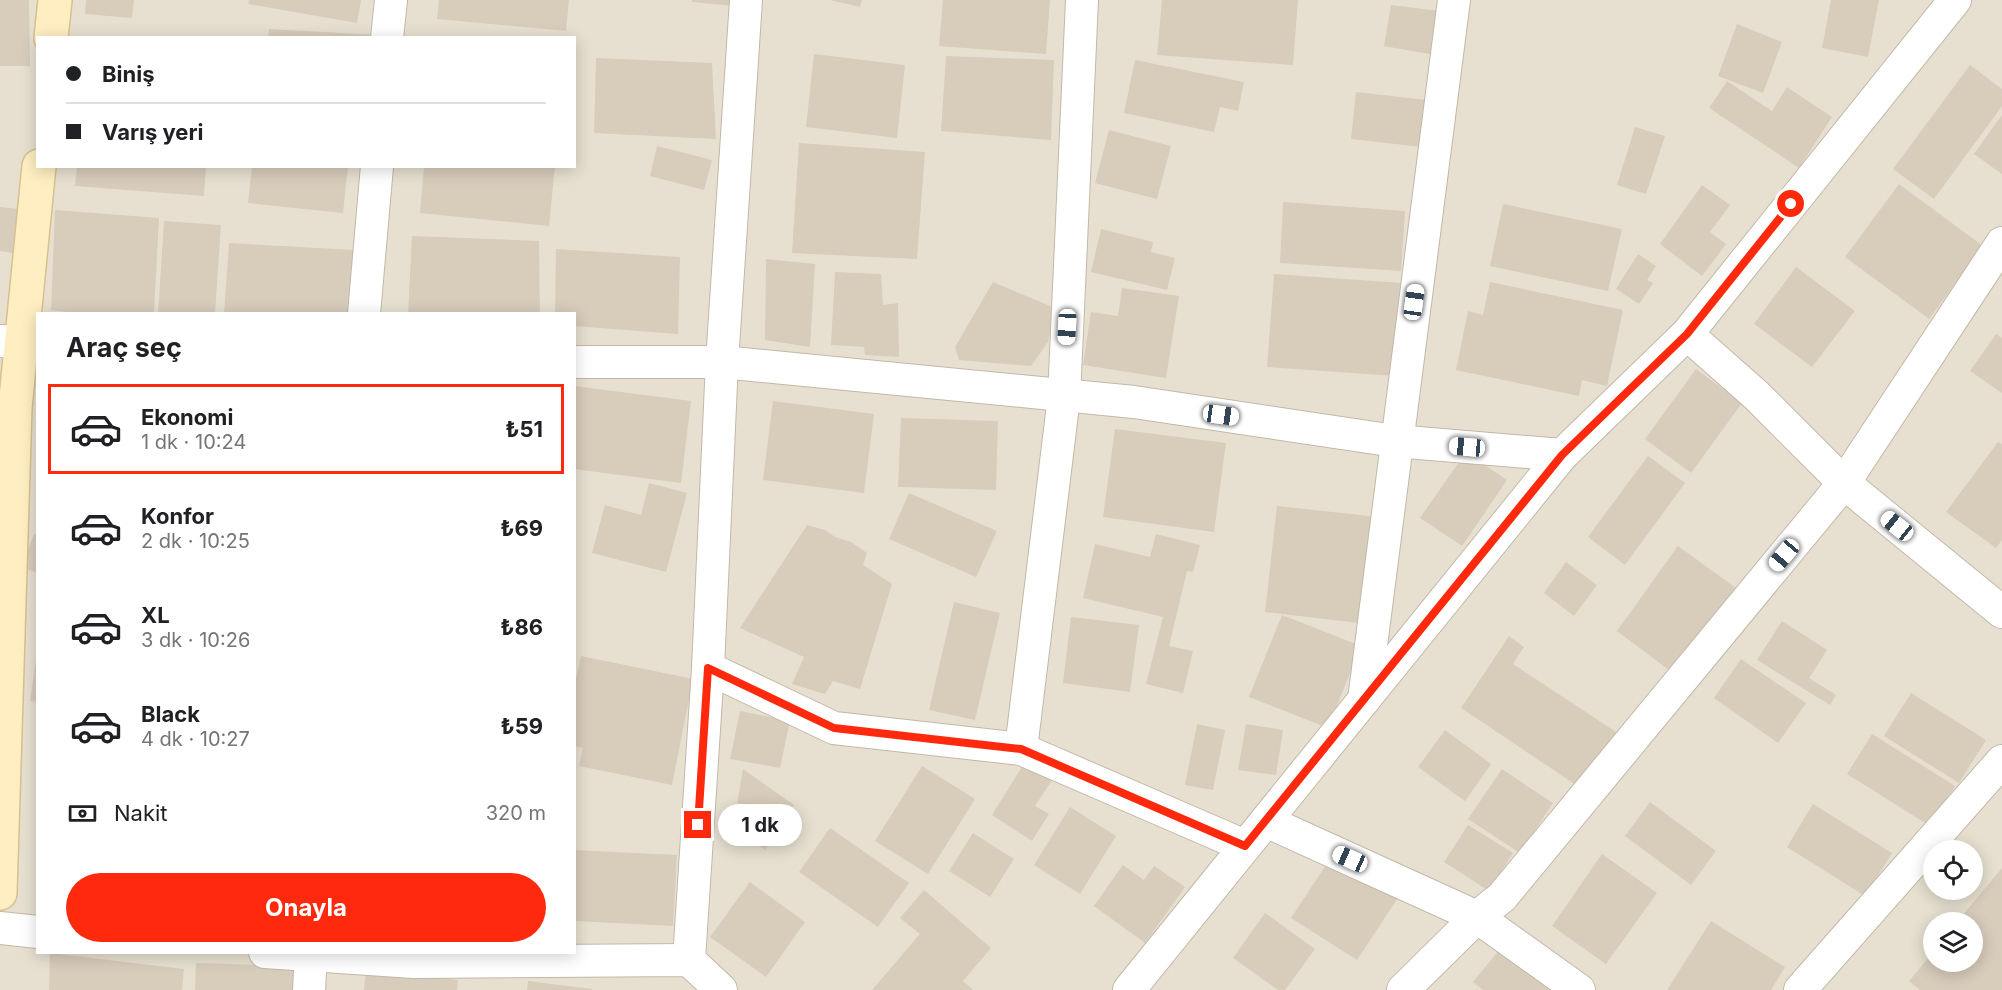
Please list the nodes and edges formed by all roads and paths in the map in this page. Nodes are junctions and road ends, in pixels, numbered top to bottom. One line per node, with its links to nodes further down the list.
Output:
1 (55, 0): 7 (street)
2 (390, 0): 8 (street)
3 (746, 0): 16 (street)
4 (1082, 0): 17 (street)
5 (1454, 0): 18 (street)
6 (1955, 0): 13 (street)
7 (51, 36)
8 (387, 36)
9 (39, 168): 14 (street)
10 (376, 168): 12 (street)
11 (2002, 243): 20 (street)
12 (364, 312)
13 (1687, 334): 19 (street); 20 (street)
14 (20, 342): 28 (street)
15 (576, 362): 16 (street)
16 (722, 362): 17 (street); 22 (street)
17 (1064, 397): 18 (street); 24 (street)
18 (1395, 441): 19 (street); 23 (street)
19 (1562, 455): 23 (street)
20 (1844, 483): 21 (street); 29 (street)
21 (2002, 612)
22 (708, 668): 24 (street); 34 (street)
23 (1364, 700): 26 (street)
24 (1021, 749): 27 (street)
25 (2002, 761): 40 (street)
26 (1266, 821): 27 (street); 29 (street)
27 (1245, 846): 37 (street)
28 (0, 893)
29 (1478, 917): 38 (street); 39 (street)
30 (0, 928): 31 (street)
31 (36, 932)
32 (296, 954): 33 (street)
33 (311, 955): 34 (street); 35 (street)
34 (689, 960): 36 (street)
35 (309, 990)
36 (721, 990)
37 (1129, 990)
38 (1403, 990)
39 (1579, 990)
40 (1800, 990)

